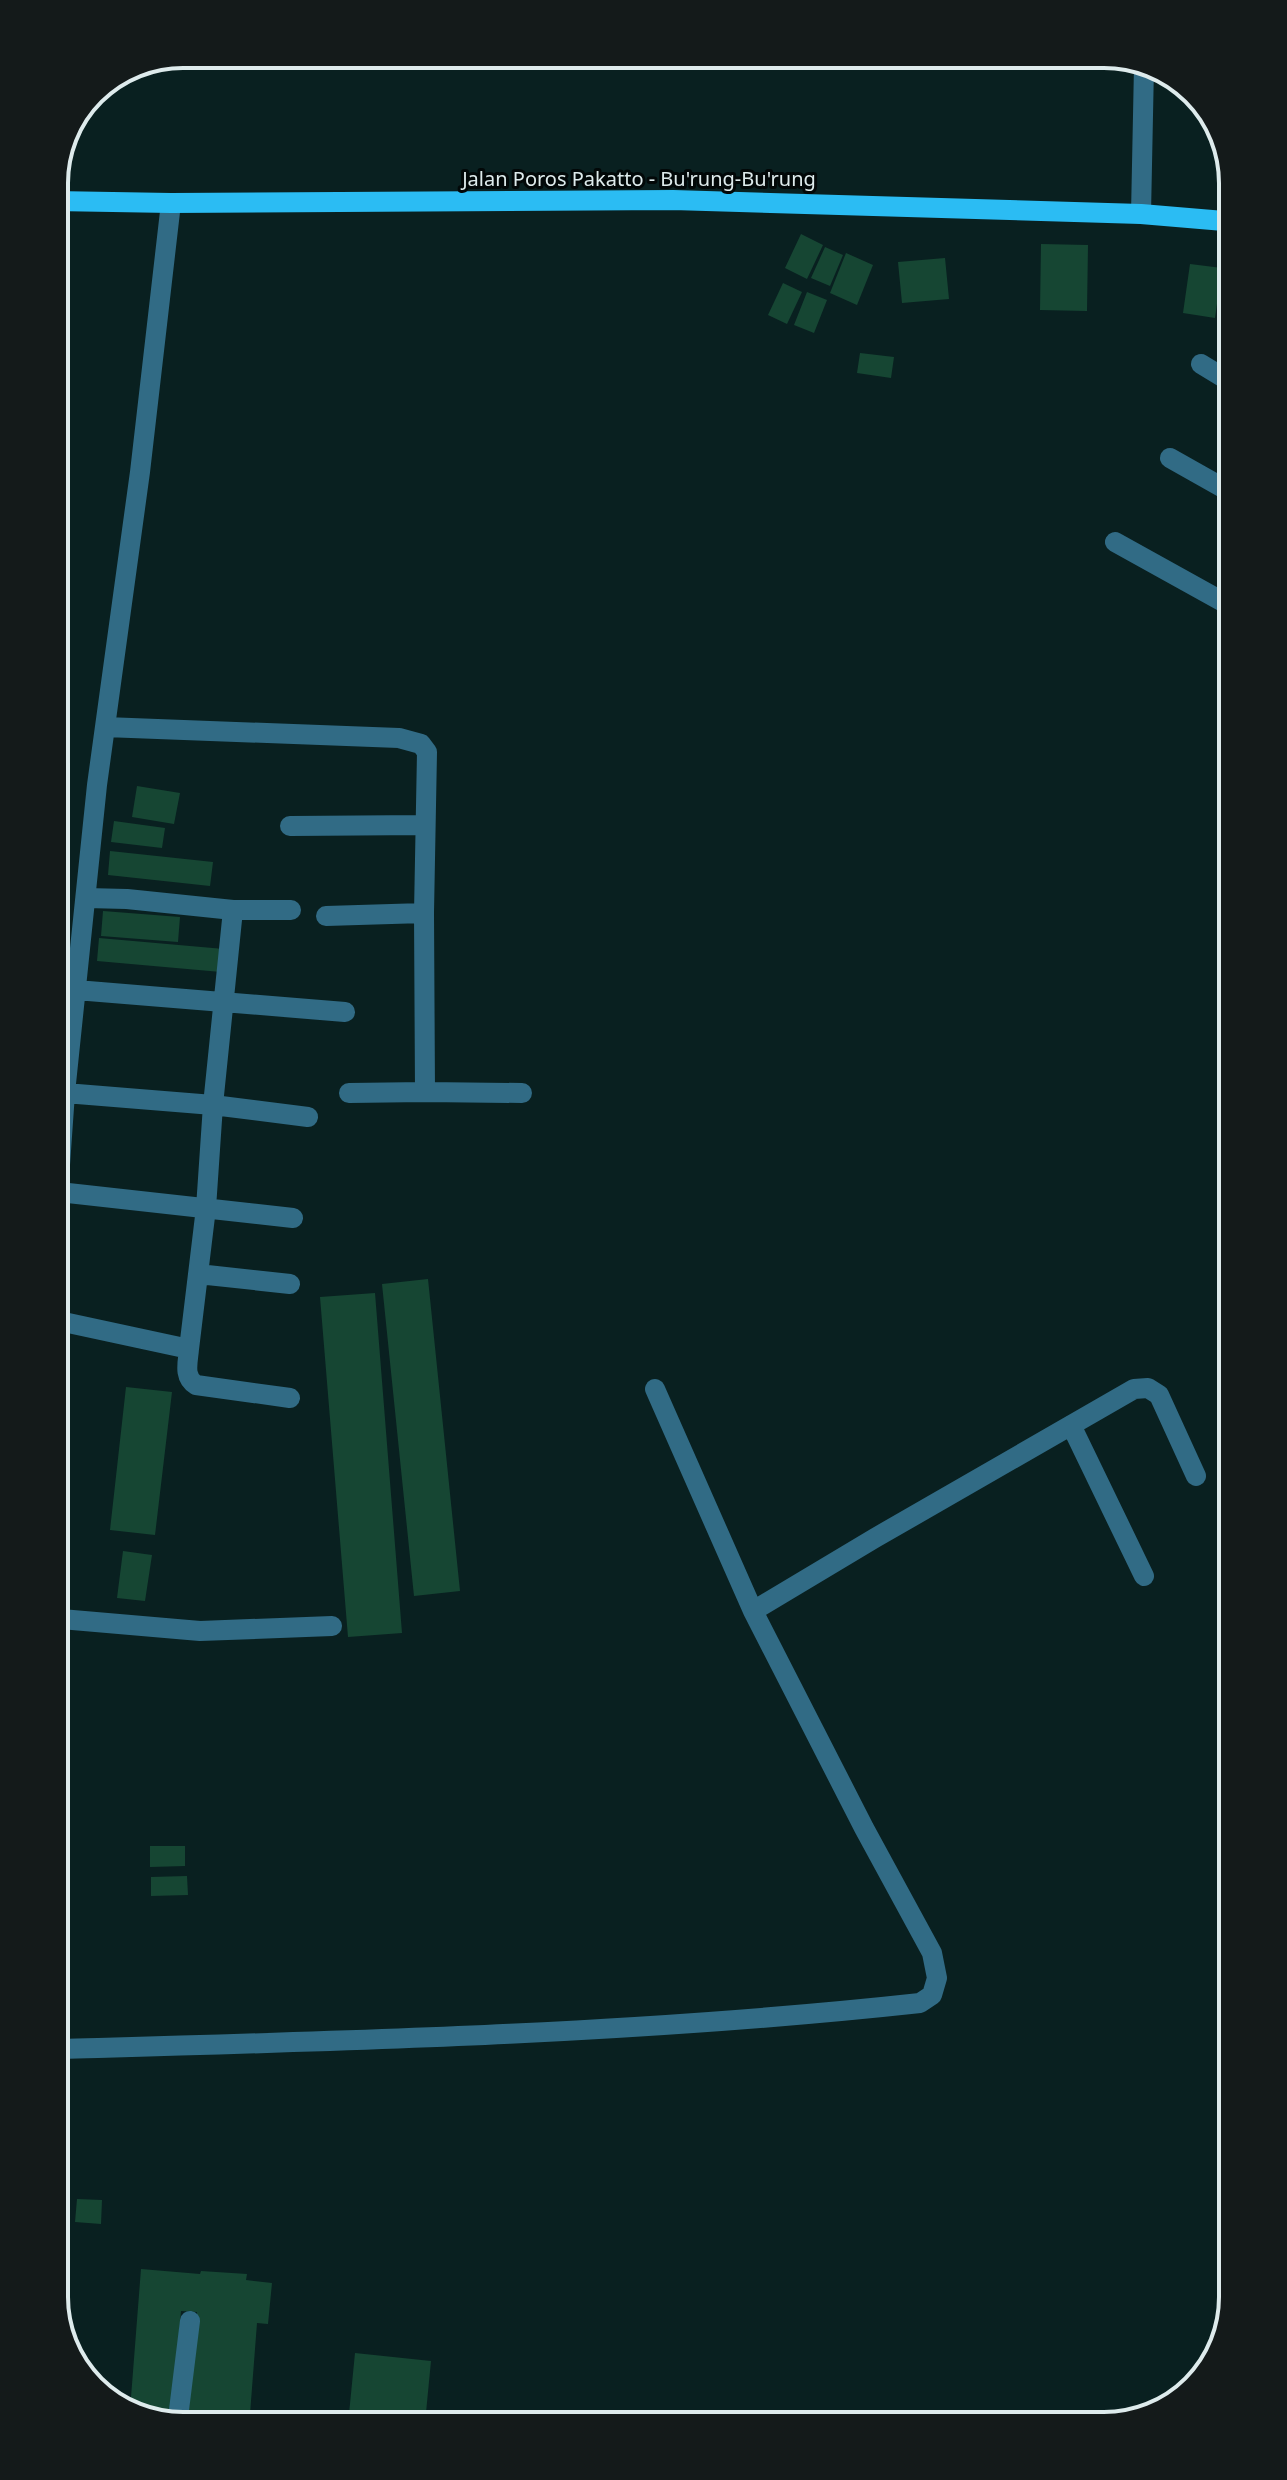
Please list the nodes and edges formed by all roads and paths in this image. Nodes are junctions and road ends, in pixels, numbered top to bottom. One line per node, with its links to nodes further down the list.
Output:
1 (1144, 76): 4 (street)
2 (68, 201): 3 (main road, Jalan Poros Pakatto - Bu'rung-Bu'rung)
3 (171, 203): 4 (main road, Jalan Poros Pakatto - Bu'rung-Bu'rung); 12 (street)
4 (1141, 214): 5 (main road, Jalan Poros Pakatto - Bu'rung-Bu'rung)
5 (1219, 221)
6 (1201, 364): 7 (street)
7 (1219, 375)
8 (1170, 458): 9 (street)
9 (1219, 486)
10 (1115, 542): 11 (street)
11 (1219, 600)
12 (105, 727): 13 (street); 15 (street)
13 (425, 825): 14 (street); 18 (street)
14 (290, 826)
15 (86, 898): 16 (street); 20 (street)
16 (233, 910): 17 (street); 21 (street)
17 (291, 910)
18 (424, 913): 19 (street); 24 (street)
19 (326, 916)
20 (76, 990): 21 (street); 23 (street)
21 (224, 1004): 22 (street); 28 (street)
22 (345, 1012)
23 (68, 1065)
24 (425, 1092): 26 (street); 27 (street)
25 (68, 1093): 28 (street)
26 (349, 1093)
27 (522, 1093)
28 (213, 1105): 29 (street); 31 (street)
29 (308, 1117)
30 (68, 1193): 31 (street)
31 (206, 1208): 32 (street); 33 (street)
32 (293, 1218)
33 (198, 1274): 34 (street); 36 (street)
34 (290, 1284)
35 (68, 1323): 36 (street)
36 (189, 1349): 38 (street)
37 (655, 1389): 42 (street)
38 (290, 1398)
39 (1071, 1425): 40 (street); 41 (street); 42 (street)
40 (1196, 1476)
41 (1144, 1576)
42 (753, 1611): 45 (street)
43 (68, 1620): 44 (street)
44 (332, 1626)
45 (68, 2049)
46 (190, 2321): 47 (street)
47 (179, 2412)

